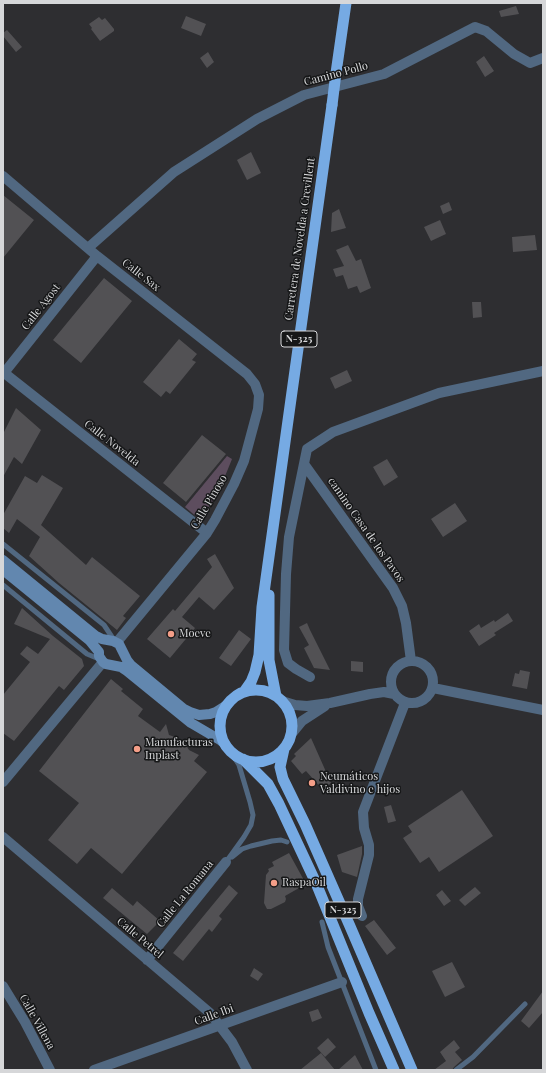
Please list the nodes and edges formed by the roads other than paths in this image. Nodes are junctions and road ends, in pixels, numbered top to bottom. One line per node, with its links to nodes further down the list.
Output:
1 (346, 3): 14 (highway, Carretera de Novelda a Crevillent / N-325, bridge)
2 (543, 58): 4 (street, Camino Pollo)
3 (3, 176): 4 (street, Calle Sax)
4 (88, 248): 5 (street, Calle Sax)
5 (97, 256): 7 (street, Calle Agost); 8 (street, Calle Sax)
6 (543, 371): 9 (street)
7 (3, 373): 10 (street, Calle Novelda)
8 (259, 395): 10 (street, Calle Pinoso)
9 (304, 464): 19 (street, camino Casa de los Pavos); 21 (street)
10 (207, 533): 16 (street, Calle Pinoso)
11 (3, 544): 16 (lane)
12 (3, 560): 16 (main road)
13 (3, 570): 18 (main road)
14 (267, 574): 24 (highway, N-325); 27 (highway, N-325)
15 (3, 586): 18 (lane)
16 (114, 641): 17 (main road); 18 (main road)
17 (123, 653): 20 (main road); 30 (main road)
18 (101, 658): 20 (main road); 36 (street)
19 (411, 661): 22 (street); 23 (street)
20 (114, 665): 33 (main road)
21 (310, 677)
22 (391, 680): 25 (street); 26 (street)
23 (433, 688): 29 (street); 31 (street)
24 (244, 692): 27 (highway); 30 (highway, N-325)
25 (370, 694): 26 (street); 28 (street)
26 (394, 694): 29 (street)
27 (279, 698): 28 (street); 32 (highway, N-325)
28 (330, 703): 32 (street)
29 (405, 703): 40 (street)
30 (227, 705): 33 (highway)
31 (543, 710)
32 (293, 732): 34 (highway, N-325)
33 (228, 748): 35 (highway, N-325); 39 (lane)
34 (284, 749): 35 (highway); 52 (highway, N-325)
35 (243, 760): 51 (highway, N-325)
36 (3, 782)
37 (3, 837): 42 (street, Calle Petrel)
38 (287, 842): 39 (lane)
39 (226, 862): 42 (street, Calle La Romana)
40 (362, 916)
41 (322, 922): 43 (lane)
42 (147, 960): 46 (street, Calle Petrel)
43 (342, 982): 46 (street, Calle Ibi); 50 (lane)
44 (3, 986): 47 (street, Calle Villena)
45 (525, 1004): 53 (lane)
46 (220, 1025): 48 (street, Calle Ibi); 49 (street, Calle Petrel)
47 (50, 1070)
48 (94, 1070)
49 (247, 1070)
50 (376, 1070)
51 (394, 1070)
52 (412, 1070)
53 (456, 1070)

